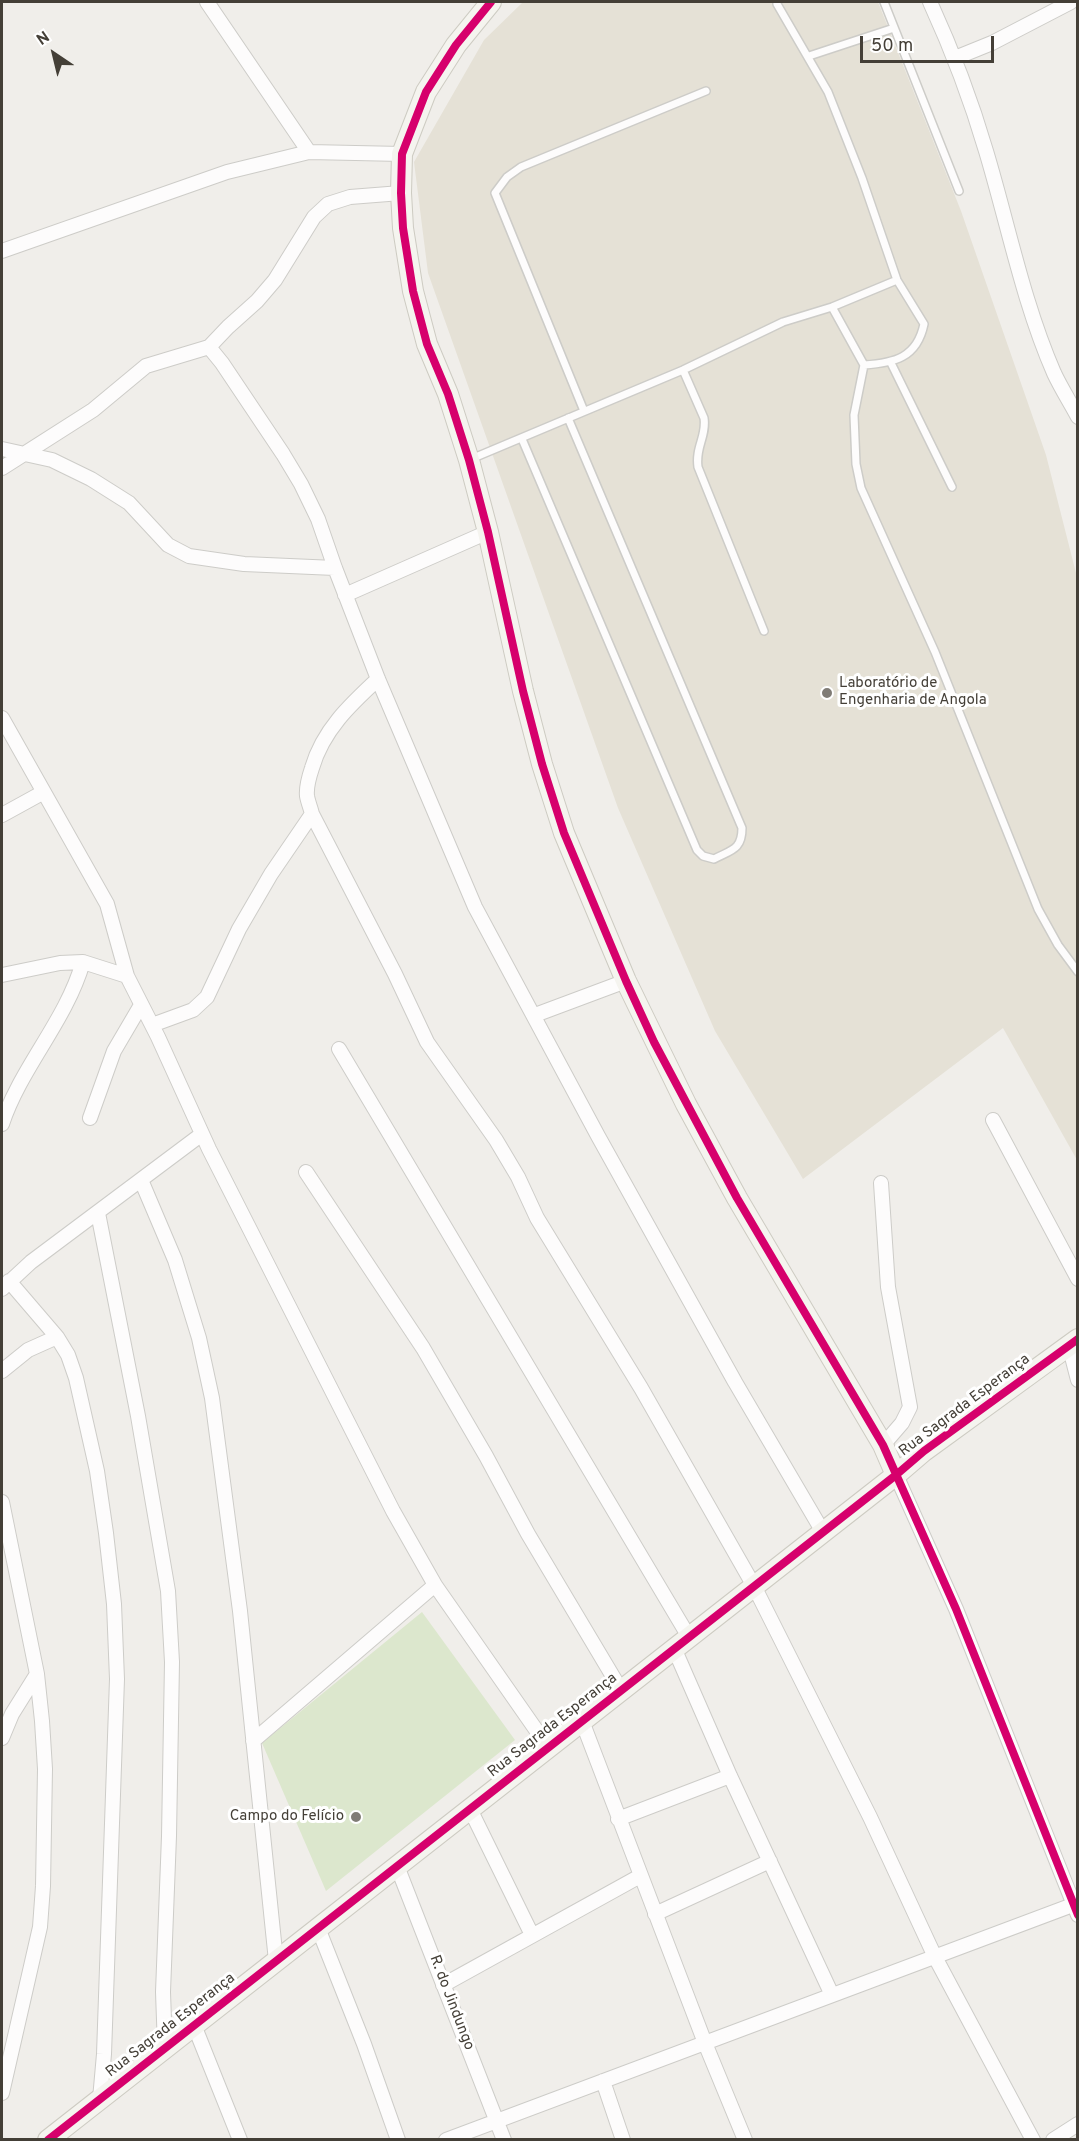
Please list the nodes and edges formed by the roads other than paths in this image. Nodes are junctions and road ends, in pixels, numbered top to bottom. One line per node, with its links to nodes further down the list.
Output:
1 (207, 2): 11 (street)
2 (491, 2): 12 (street)
3 (777, 2): 8 (lane)
4 (884, 2): 7 (lane)
5 (930, 2): 9 (street)
6 (1071, 2): 9 (street)
7 (894, 28): 8 (lane); 13 (lane)
8 (809, 56): 16 (lane)
9 (955, 58): 23 (street)
10 (706, 91): 22 (lane)
11 (309, 152): 12 (street); 15 (street)
12 (402, 154): 14 (street)
13 (959, 191)
14 (401, 193): 18 (street); 28 (street)
15 (2, 251)
16 (897, 280): 17 (lane); 19 (lane)
17 (832, 307): 20 (lane); 21 (lane)
18 (209, 347): 27 (street); 32 (street)
19 (891, 363): 20 (lane); 30 (lane)
20 (864, 365): 41 (lane)
21 (683, 370): 22 (lane); 34 (lane)
22 (584, 411): 24 (lane)
23 (1077, 417)
24 (568, 418): 25 (lane); 25 (lane)
25 (522, 439): 28 (lane)
26 (2, 449): 27 (street)
27 (22, 454): 29 (street); 32 (street)
28 (469, 460): 31 (street)
29 (2, 468)
30 (952, 487)
31 (488, 532): 33 (street); 44 (street)
32 (334, 568): 33 (street)
33 (345, 595): 35 (street)
34 (764, 631)
35 (378, 679): 38 (street); 46 (street)
36 (2, 718): 37 (street)
37 (42, 792): 39 (street); 43 (street)
38 (312, 814): 47 (street); 68 (street)
39 (2, 815)
40 (83, 962): 42 (street); 43 (street); 51 (street)
41 (1077, 972)
42 (2, 975)
43 (127, 976): 45 (street)
44 (626, 981): 46 (street); 63 (street)
45 (141, 1005): 47 (street); 49 (street)
46 (535, 1015): 66 (street)
47 (152, 1026): 52 (street)
48 (339, 1049): 69 (street)
49 (90, 1119)
50 (993, 1120): 57 (street)
51 (2, 1124)
52 (202, 1134): 54 (street); 67 (street)
53 (306, 1172): 71 (street)
54 (141, 1180): 56 (street); 74 (street)
55 (881, 1183): 63 (street)
56 (98, 1213): 58 (street); 92 (street)
57 (1077, 1279)
58 (4, 1287): 59 (street)
59 (57, 1337): 61 (street); 95 (street)
60 (1073, 1342): 62 (street); 64 (street, Rua Sagrada Esperança)
61 (2, 1371)
62 (1077, 1380)
63 (883, 1444): 64 (street)
64 (896, 1475): 66 (street, Rua Sagrada Esperança); 82 (street)
65 (2, 1502): 70 (street)
66 (823, 1532): 68 (street, Rua Sagrada Esperança)
67 (435, 1585): 74 (street); 75 (street)
68 (754, 1586): 69 (street, Rua Sagrada Esperança); 86 (street)
69 (682, 1643): 71 (street, Rua Sagrada Esperança); 76 (street)
70 (37, 1674): 73 (street); 94 (street)
71 (621, 1690): 72 (street, Rua Sagrada Esperança)
72 (582, 1721): 75 (street, Rua Sagrada Esperança); 78 (street)
73 (2, 1738)
74 (254, 1742): 87 (street)
75 (548, 1748): 77 (street, Rua Sagrada Esperança)
76 (730, 1776): 78 (street); 79 (street)
77 (470, 1809): 80 (street, Rua Sagrada Esperança); 85 (street)
78 (618, 1819): 81 (street)
79 (770, 1861): 83 (street); 89 (street)
80 (397, 1866): 84 (street, Rua Sagrada Esperança); 88 (street, R. do Jindungo)
81 (640, 1876): 83 (street); 85 (street)
82 (1076, 1908): 86 (street)
83 (655, 1914): 91 (street)
84 (318, 1928): 87 (street, Rua Sagrada Esperança); 100 (street)
85 (532, 1935): 88 (street)
86 (935, 1957): 89 (street); 105 (street)
87 (276, 1961): 90 (street, Rua Sagrada Esperança)
88 (444, 1985): 96 (street, R. do Jindungo)
89 (832, 1995): 91 (street)
90 (194, 2025): 92 (street, Rua Sagrada Esperança); 99 (street)
91 (705, 2043): 93 (street); 104 (street)
92 (165, 2048): 95 (street, Rua Sagrada Esperança)
93 (603, 2081): 96 (street); 103 (street)
94 (2, 2093)
95 (100, 2099): 98 (street, Rua Sagrada Esperança)
96 (497, 2120): 101 (street); 102 (street, R. do Jindungo)
97 (1077, 2124): 106 (street)
98 (60, 2136)
99 (240, 2139)
100 (398, 2139)
101 (446, 2139)
102 (504, 2139)
103 (623, 2139)
104 (745, 2139)
105 (1033, 2139)
106 (1053, 2139)

